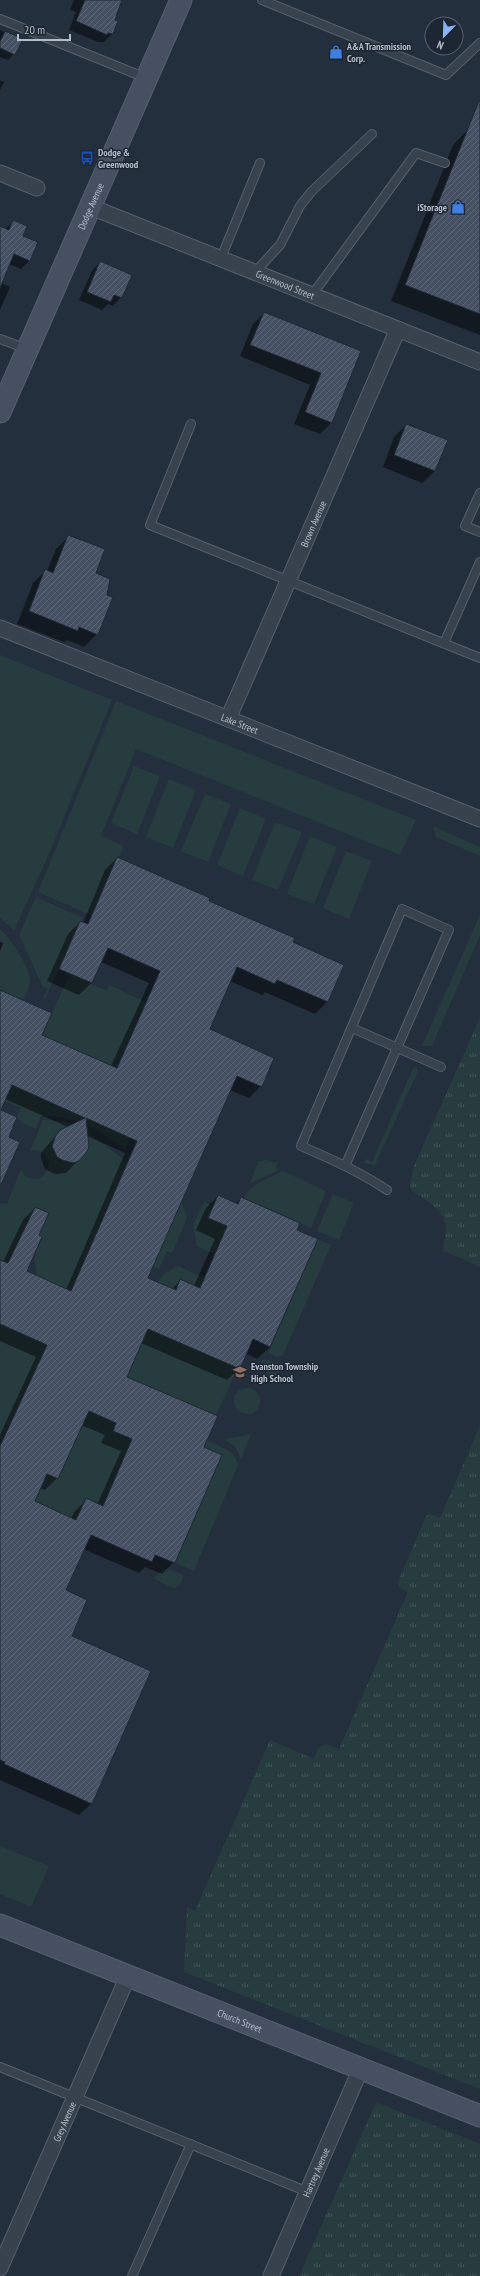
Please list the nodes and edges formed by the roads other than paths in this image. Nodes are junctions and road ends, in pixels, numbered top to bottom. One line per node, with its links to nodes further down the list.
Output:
1 (181, 0): 5 (street, Dodge Avenue)
2 (262, 0): 4 (lane)
3 (0, 19): 5 (lane)
4 (480, 43)
5 (147, 78): 11 (street, Dodge Avenue)
6 (372, 134): 13 (lane)
7 (260, 163): 12 (lane)
8 (445, 163): 14 (lane)
9 (0, 173): 10 (street)
10 (37, 188)
11 (91, 206): 12 (street, Greenwood Street); 17 (street, Dodge Avenue)
12 (221, 258): 13 (street, Greenwood Street)
13 (255, 272): 14 (street, Greenwood Street)
14 (312, 295): 15 (street, Greenwood Street)
15 (398, 329): 18 (street, Greenwood Street); 24 (street, Brown Avenue)
16 (0, 339): 17 (lane)
17 (27, 350): 19 (street, Dodge Avenue)
18 (480, 362)
19 (0, 412)
20 (191, 424): 24 (lane)
21 (480, 493): 22 (lane)
22 (480, 532)
23 (480, 562): 26 (lane)
24 (288, 581): 26 (lane); 28 (street, Brown Avenue)
25 (0, 628): 28 (street, Lake Street)
26 (444, 643): 27 (lane)
27 (480, 658)
28 (228, 719): 29 (street, Lake Street)
29 (480, 819)
30 (352, 1028): 31 (lane); 31 (lane); 33 (lane)
31 (397, 1048): 32 (lane); 33 (lane)
32 (441, 1067)
33 (345, 1166): 34 (lane)
34 (387, 1190)
35 (0, 1925): 36 (street, Church Street)
36 (128, 1976): 38 (street, Church Street); 39 (street, Grey Avenue)
37 (0, 2068): 39 (lane)
38 (361, 2068): 40 (street, Church Street); 42 (street, Hartrey Avenue)
39 (75, 2097): 41 (lane); 43 (street, Grey Avenue)
40 (480, 2116)
41 (191, 2144): 42 (lane); 44 (lane)
42 (308, 2192): 45 (street, Hartrey Avenue)
43 (0, 2268)
44 (132, 2276)
45 (271, 2276)

